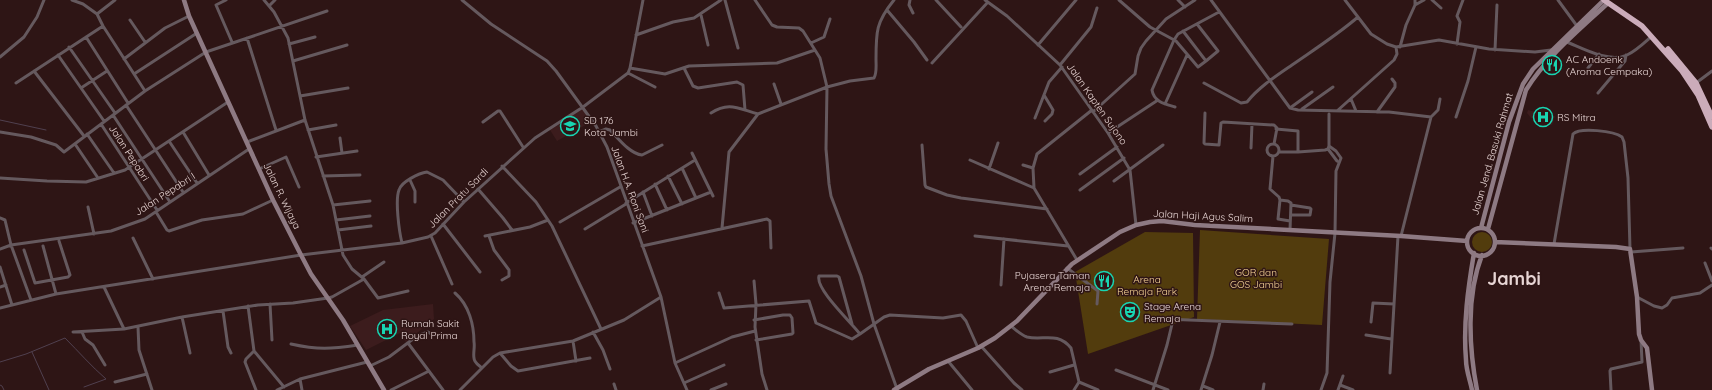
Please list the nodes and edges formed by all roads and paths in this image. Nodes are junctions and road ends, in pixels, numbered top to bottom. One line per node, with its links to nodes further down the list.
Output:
1 (44, 0): 80 (street)
2 (72, 0): 39 (street)
3 (115, 0): 39 (street)
4 (184, 0): 41 (main road, Jalan R. Wijaya)
5 (226, 0): 60 (street)
6 (264, 0): 31 (street)
7 (275, 0): 31 (street)
8 (462, 0): 120 (street, Jalan H.A. Roni Sani)
9 (643, 0): 53 (street)
10 (721, 0): 40 (street)
11 (725, 0): 71 (street)
12 (755, 0): 62 (street)
13 (894, 0): 35 (street)
14 (910, 0): 38 (street)
15 (936, 0): 49 (street)
16 (1076, 0): 67 (street)
17 (1119, 0): 50 (street)
18 (1178, 0): 32 (street)
19 (1195, 0): 32 (street)
20 (1211, 0): 37 (street)
21 (1345, 0): 42 (street)
22 (1415, 0): 29 (street)
23 (1424, 0): 29 (street)
24 (1432, 0): 34 (street)
25 (1463, 0): 64 (street)
26 (1558, 0): 47 (street)
27 (987, 1): 67 (street, Jalan Kapten Sujono); 85 (street)
28 (1608, 1): 47 (main road, Jalan Jend. Basuki Rahmat); 54 (highway); 61 (main road, Jalan Jend. Basuki Rahmat); 100 (highway)
29 (1415, 5): 69 (street)
30 (1497, 5): 73 (street)
31 (269, 6): 48 (street)
32 (1185, 7): 50 (street)
33 (1097, 8): 86 (street)
34 (1442, 8)
35 (887, 10): 82 (street); 103 (street)
36 (327, 11): 48 (street)
37 (1219, 12): 45 (street); 97 (street)
38 (913, 13)
39 (97, 14): 46 (street)
40 (701, 15): 53 (street); 66 (street)
41 (189, 16): 52 (main road, Jalan R. Wijaya); 59 (street)
42 (1358, 16): 69 (street); 97 (street)
43 (830, 19): 62 (street)
44 (130, 20): 59 (street)
45 (1197, 24): 51 (street); 84 (street)
46 (103, 26): 55 (street); 81 (street)
47 (1577, 26): 74 (main road, Jalan Jend. Basuki Rahmat)
48 (282, 27): 57 (street); 63 (street)
49 (961, 27)
50 (1155, 30): 58 (street); 125 (street)
51 (1183, 31): 58 (street); 84 (street)
52 (197, 33): 75 (main road, Jalan R. Wijaya); 94 (street)
53 (636, 35): 87 (street)
54 (1652, 36): 79 (street); 119 (highway)
55 (86, 37): 68 (street); 91 (street)
56 (315, 37): 63 (street)
57 (247, 38): 60 (street); 149 (street)
58 (1174, 40): 78 (street); 113 (street)
59 (145, 42): 81 (street)
60 (232, 42): 75 (street)
61 (1567, 42): 76 (street); 137 (main road, Jalan Jend. Basuki Rahmat)
62 (811, 43): 72 (street)
63 (289, 44): 83 (street)
64 (1457, 44): 69 (street); 70 (street)
65 (347, 45): 83 (street)
66 (708, 45)
67 (1038, 45): 86 (street, Jalan Kapten Sujono)
68 (69, 47): 77 (street); 96 (street)
69 (1398, 47): 112 (street)
70 (1476, 47): 73 (street); 136 (street)
71 (738, 48)
72 (815, 50): 88 (street); 103 (street)
73 (1495, 50): 74 (street)
74 (1552, 50): 134 (main road, Jalan Jend. Basuki Rahmat)
75 (206, 52): 107 (street); 115 (main road, Jalan R. Wijaya)
76 (1599, 54): 79 (street); 89 (street)
77 (58, 55): 90 (street); 104 (street)
78 (1187, 55): 84 (street); 118 (street)
79 (1626, 55): 109 (street)
80 (0, 57)
81 (124, 59): 94 (street)
82 (927, 60)
83 (293, 61): 111 (street)
84 (1206, 61)
85 (932, 63)
86 (1061, 66): 110 (street); 125 (street, Jalan Kapten Sujono)
87 (630, 68): 88 (street); 93 (street)
88 (684, 68): 124 (street)
89 (1588, 68)
90 (34, 71): 98 (street); 156 (street)
91 (107, 71): 96 (street); 116 (street)
92 (1712, 71): 100 (street)
93 (628, 73): 102 (street); 120 (street, Jalan Pratu Sardi)
94 (134, 74): 107 (street)
95 (1392, 79): 128 (street)
96 (92, 80): 104 (street); 131 (street)
97 (1270, 80): 99 (street); 122 (street)
98 (16, 83)
99 (1204, 83)
100 (1696, 83): 119 (highway)
101 (774, 84): 117 (street)
102 (654, 87)
103 (827, 87): 117 (street); 315 (street)
104 (81, 88): 141 (street)
105 (348, 88): 111 (street)
106 (1333, 88): 123 (street)
107 (145, 91): 116 (street)
108 (1312, 92): 122 (street)
109 (1598, 93)
110 (1044, 95): 139 (street); 142 (street)
111 (300, 96): 140 (street)
112 (1351, 99): 126 (street); 127 (street)
113 (1158, 100): 118 (street); 154 (street)
114 (1440, 100): 135 (street)
115 (228, 102): 152 (street); 159 (main road, Jalan R. Wijaya)
116 (127, 104): 131 (street); 171 (street)
117 (781, 104): 132 (street)
118 (1165, 104): 121 (street)
119 (1707, 104): 138 (highway); 147 (highway)
120 (583, 107): 153 (street, Jalan H.A. Roni Sani); 166 (street, Jalan Pratu Sardi)
121 (1175, 107)
122 (1290, 108): 123 (street)
123 (1302, 109): 126 (street)
124 (746, 110): 129 (street); 132 (street)
125 (1093, 111): 154 (street, Jalan Kapten Sujono); 188 (street)
126 (1337, 111): 127 (street)
127 (1356, 111): 128 (street)
128 (1377, 112): 135 (street)
129 (711, 113)
130 (1205, 113): 145 (street)
131 (114, 114): 141 (street); 180 (street)
132 (758, 114): 242 (street)
133 (1329, 114): 169 (street)
134 (1511, 116): 137 (main road); 243 (main road, Jalan Jend. Basuki Rahmat)
135 (1431, 117): 253 (street)
136 (1456, 117)
137 (1518, 117): 245 (main road, Jalan Jend. Basuki Rahmat)
138 (1712, 117)
139 (1035, 118)
140 (305, 120): 149 (street); 150 (street)
141 (104, 121): 144 (street)
142 (1045, 121)
143 (483, 122): 166 (street)
144 (101, 124): 155 (street); 186 (street, Jalan Pepabri)
145 (1252, 124): 148 (street); 168 (street)
146 (336, 125): 150 (street)
147 (1712, 127)
148 (1276, 129): 162 (street); 174 (street)
149 (276, 130): 159 (street)
150 (308, 130): 178 (street)
151 (0, 132): 161 (street)
152 (183, 132): 158 (street); 194 (street)
153 (599, 132): 163 (street); 205 (street, Jalan H.A. Roni Sani)
154 (1108, 133): 167 (street, Jalan Kapten Sujono)
155 (88, 134): 156 (street); 192 (street)
156 (84, 136): 161 (street)
157 (340, 138): 175 (street)
158 (170, 141): 171 (street); 202 (street)
159 (247, 142): 170 (main road, Jalan R. Wijaya)
160 (998, 143): 190 (street)
161 (75, 144): 199 (street)
162 (1274, 144): 173 (street); 177 (street)
163 (662, 145)
164 (922, 145): 226 (street)
165 (1163, 145): 191 (street)
166 (523, 147): 185 (street, Jalan Pratu Sardi)
167 (1117, 147): 179 (street, Jalan Kapten Sujono); 193 (street)
168 (1251, 148)
169 (1328, 148): 174 (street); 183 (street); 183 (street)
170 (249, 149): 189 (main road, Jalan R. Wijaya); 194 (street, Jalan Pepabri I)
171 (156, 150): 180 (street); 209 (street)
172 (356, 151): 175 (street)
173 (1279, 152): 174 (street); 177 (street)
174 (1298, 152)
175 (342, 153): 178 (street)
176 (692, 153): 181 (street)
177 (1273, 156): 215 (street)
178 (316, 157): 196 (street)
179 (1124, 158): 191 (street, Jalan Kapten Sujono); 208 (street)
180 (142, 159): 186 (street); 217 (street)
181 (695, 160): 187 (street); 211 (street)
182 (970, 160): 190 (street)
183 (1339, 162): 249 (street)
184 (1023, 165): 188 (street)
185 (502, 166): 207 (street, Jalan Pratu Sardi); 235 (street)
186 (129, 168): 192 (street); 228 (street, Jalan Pepabri)
187 (682, 168): 197 (street); 213 (street)
188 (1033, 168): 206 (street)
189 (259, 169): 204 (street); 214 (main road, Jalan R. Wijaya)
190 (989, 169): 206 (street)
191 (1130, 170): 201 (street); 240 (street, Jalan Kapten Sujono)
192 (114, 173): 199 (street)
193 (1080, 174)
194 (209, 175): 202 (street, Jalan Pepabri I)
195 (360, 175): 196 (street)
196 (323, 176): 223 (street)
197 (668, 176): 203 (street); 221 (street)
198 (0, 178): 199 (street)
199 (98, 178)
200 (410, 180): 218 (street); 219 (street); 259 (street)
201 (1114, 181)
202 (197, 183): 209 (street, Jalan Pepabri I)
203 (655, 184): 210 (street); 227 (street)
204 (299, 187)
205 (620, 187): 220 (street, Jalan H.A. Roni Sani); 237 (street)
206 (1034, 188): 226 (street)
207 (478, 189): 219 (street, Jalan Pratu Sardi); 247 (street)
208 (1080, 190)
209 (183, 192): 217 (street, Jalan Pepabri I)
210 (643, 192): 220 (street); 232 (street)
211 (711, 192): 212 (street); 213 (street)
212 (713, 196)
213 (696, 198): 221 (street)
214 (273, 200): 228 (street, Jalan Pepabri); 272 (main road, Jalan R. Wijaya)
215 (1280, 200): 222 (street); 236 (street)
216 (370, 201): 223 (street)
217 (170, 202): 228 (street, Jalan Pepabri I)
218 (415, 202)
219 (464, 202): 239 (street, Jalan Pratu Sardi)
220 (626, 204): 238 (street, Jalan H.A. Roni Sani); 244 (street)
221 (682, 204): 227 (street)
222 (1291, 205): 224 (street); 229 (street)
223 (332, 206): 234 (street)
224 (1297, 206): 230 (street); 230 (street)
225 (88, 208): 250 (street)
226 (1048, 209): 264 (street)
227 (667, 210): 232 (street)
228 (157, 211): 250 (street, Jalan Pepabri I)
229 (1291, 215): 230 (street); 236 (street)
230 (1296, 215)
231 (370, 216): 234 (street)
232 (652, 216): 238 (street)
233 (0, 218): 261 (street)
234 (336, 220): 246 (street)
235 (548, 220): 247 (street); 320 (street)
236 (1290, 221): 248 (street)
237 (560, 222)
238 (633, 223): 263 (street, Jalan H.A. Roni Sani)
239 (443, 224): 251 (street, Jalan Pratu Sardi); 279 (street)
240 (1136, 225): 248 (main road, Jalan Haji Agus Salim); 274 (main road, Jalan Haji Agus Salim)
241 (371, 226): 246 (street)
242 (722, 228): 263 (street); 265 (street)
243 (1481, 228): 245 (main road); 257 (main road)
244 (585, 229)
245 (1488, 229): 258 (main road)
246 (338, 230): 269 (street)
247 (512, 230): 283 (street)
248 (1290, 230): 249 (main road, Jalan Haji Agus Salim)
249 (1335, 233): 253 (main road, Jalan Haji Agus Salim); 389 (street)
250 (94, 234): 261 (street, Jalan Pepabri I)
251 (432, 236): 259 (street, Jalan Pratu Sardi); 286 (street)
252 (975, 236): 255 (street)
253 (1399, 236): 257 (main road, Jalan Haji Agus Salim); 303 (street)
254 (133, 238): 281 (street)
255 (1004, 240): 264 (street); 288 (street)
256 (59, 241): 282 (street)
257 (1467, 242): 271 (main road)
258 (1495, 242): 260 (main road); 273 (main road)
259 (402, 243): 269 (street, Jalan Pratu Sardi)
260 (1554, 244): 270 (main road); 270 (street)
261 (11, 245): 267 (street, Jalan Pepabri I); 299 (street)
262 (43, 246): 282 (street)
263 (642, 246): 296 (street, Jalan H.A. Roni Sani)
264 (1068, 246): 274 (street)
265 (771, 248)
266 (1683, 248): 270 (street)
267 (0, 249)
268 (24, 250): 282 (street)
269 (342, 251): 272 (street, Jalan Pratu Sardi); 280 (street)
270 (1631, 251): 297 (main road)
271 (1474, 253): 273 (main road); 392 (main road)
272 (301, 255): 281 (street, Jalan Pratu Sardi); 298 (main road, Jalan R. Wijaya)
273 (1482, 256): 393 (main road)
274 (1076, 260): 278 (main road, Jalan Haji Agus Salim)
275 (384, 262): 280 (street)
276 (1704, 263): 285 (street)
277 (0, 267): 287 (street)
278 (1067, 268): 302 (street); 317 (main road, Jalan Haji Agus Salim)
279 (480, 272)
280 (363, 278): 292 (street); 298 (street)
281 (153, 279): 291 (street, Jalan Pratu Sardi)
282 (53, 280): 294 (street)
283 (502, 280)
284 (754, 281): 301 (street)
285 (1712, 281)
286 (452, 284)
287 (6, 285): 290 (street); 304 (street)
288 (1001, 285)
289 (1712, 285): 297 (street)
290 (0, 287)
291 (104, 287): 294 (street, Jalan Pratu Sardi); 319 (street)
292 (408, 291)
293 (455, 293): 349 (street)
294 (56, 294): 299 (street, Jalan Pratu Sardi)
295 (719, 294): 301 (street)
296 (661, 297): 320 (street); 344 (street, Jalan H.A. Roni Sani)
297 (1636, 297): 331 (main road)
298 (328, 298): 300 (street); 335 (main road, Jalan R. Wijaya)
299 (31, 300): 304 (street, Jalan Pratu Sardi)
300 (270, 304): 305 (street); 329 (street)
301 (756, 304): 310 (street); 325 (street)
302 (1097, 304)
303 (1394, 304): 313 (street); 328 (street)
304 (12, 305): 306 (street, Jalan Pratu Sardi)
305 (248, 306): 307 (street); 337 (street)
306 (0, 308)
307 (223, 310): 308 (street); 338 (street)
308 (182, 317): 318 (street); 339 (street)
309 (1164, 319): 311 (street)
310 (754, 320): 321 (street); 330 (street)
311 (1173, 320): 312 (street); 364 (street)
312 (1220, 322): 316 (street); 367 (street)
313 (1371, 322)
314 (852, 324): 314 (street); 325 (street)
315 (874, 324): 325 (street); 336 (street); 368 (street)
316 (1292, 324)
317 (1011, 326): 336 (main road, Jalan Haji Agus Salim); 347 (street)
318 (138, 327): 319 (street); 355 (street)
319 (124, 329): 323 (street)
320 (601, 329): 324 (street)
321 (755, 330): 330 (street); 344 (street)
322 (73, 332): 323 (street)
323 (82, 332): 348 (street)
324 (593, 332): 332 (street); 350 (street)
325 (860, 334)
326 (434, 335): 333 (street)
327 (1366, 335): 328 (street)
328 (1391, 339): 354 (street)
329 (272, 340)
330 (756, 340): 380 (street)
331 (1641, 340): 394 (street); 395 (main road)
332 (573, 341): 340 (street); 343 (street)
333 (408, 343): 345 (street); 352 (street)
334 (291, 344): 335 (street)
335 (358, 345): 345 (main road, Jalan R. Wijaya)
336 (980, 347): 342 (main road, Jalan Haji Agus Salim); 382 (street)
337 (254, 351): 366 (street); 370 (street)
338 (231, 352)
339 (190, 353)
340 (500, 353): 343 (street); 349 (street)
341 (590, 358): 343 (street)
342 (948, 360): 368 (main road, Jalan Haji Agus Salim); 381 (street)
343 (576, 361)
344 (675, 363): 360 (street, Jalan H.A. Roni Sani)
345 (368, 364): 357 (street); 373 (main road, Jalan R. Wijaya)
346 (724, 365): 360 (street)
347 (1074, 365): 353 (street); 359 (street)
348 (105, 366)
349 (482, 368): 376 (street)
350 (610, 370)
351 (1116, 370): 364 (street)
352 (429, 371): 374 (street); 375 (street)
353 (1050, 372)
354 (1390, 373)
355 (147, 374): 358 (street); 369 (street)
356 (1343, 376): 365 (street)
357 (300, 379): 366 (street); 372 (street)
358 (115, 382)
359 (1079, 382): 383 (street); 384 (street)
360 (684, 383): 378 (street, Jalan H.A. Roni Sani)
361 (614, 384): 377 (street)
362 (726, 384): 379 (street)
363 (1264, 384): 388 (street)
364 (1155, 385): 385 (street); 386 (street)
365 (1340, 385): 390 (street); 391 (street)
366 (284, 387): 371 (street)
367 (1202, 388): 387 (street)
368 (896, 389)
369 (152, 390)
370 (256, 390)
371 (277, 390)
372 (302, 390)
373 (384, 390)
374 (391, 390)
375 (443, 390)
376 (460, 390)
377 (616, 390)
378 (687, 390)
379 (711, 390)
380 (766, 390)
381 (972, 390)
382 (1022, 390)
383 (1074, 390)
384 (1098, 390)
385 (1152, 390)
386 (1168, 390)
387 (1213, 390)
388 (1263, 390)
389 (1321, 390)
390 (1338, 390)
391 (1353, 390)
392 (1472, 390)
393 (1477, 390)
394 (1611, 390)
395 (1652, 390)

